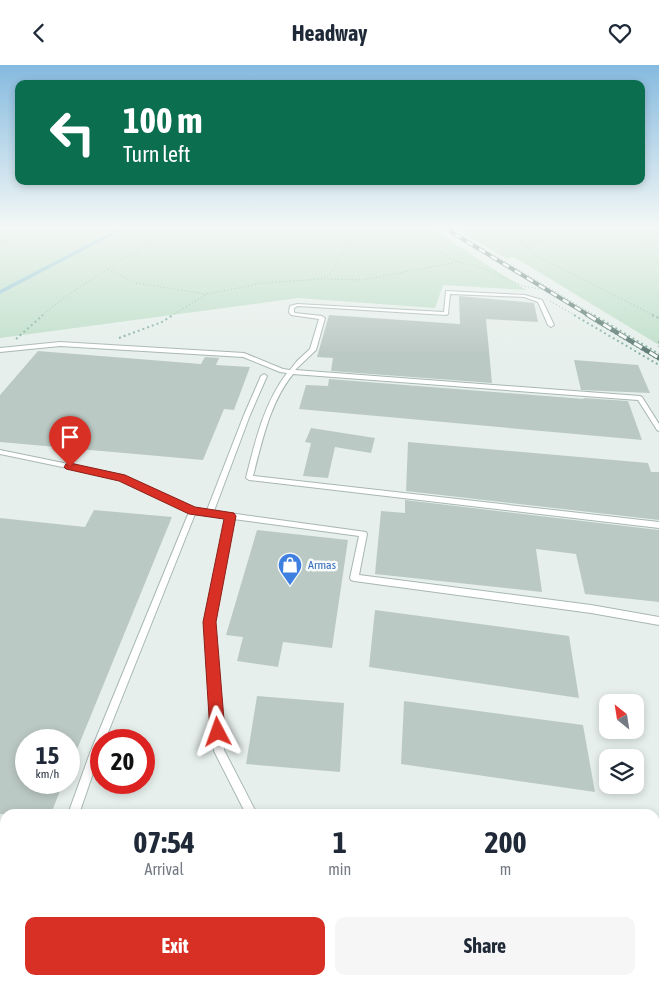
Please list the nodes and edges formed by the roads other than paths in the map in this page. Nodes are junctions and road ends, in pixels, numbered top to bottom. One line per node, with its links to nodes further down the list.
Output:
1 (551, 325): 3 (lane)
2 (0, 350): 3 (lane)
3 (291, 372): 5 (lane); 10 (lane)
4 (264, 376): 8 (lane)
5 (659, 429)
6 (0, 452): 7 (lane)
7 (193, 511): 8 (lane); 12 (lane)
8 (210, 513): 9 (lane)
9 (230, 516): 11 (lane); 13 (lane)
10 (659, 525)
11 (659, 621)
12 (75, 809)
13 (249, 809)

